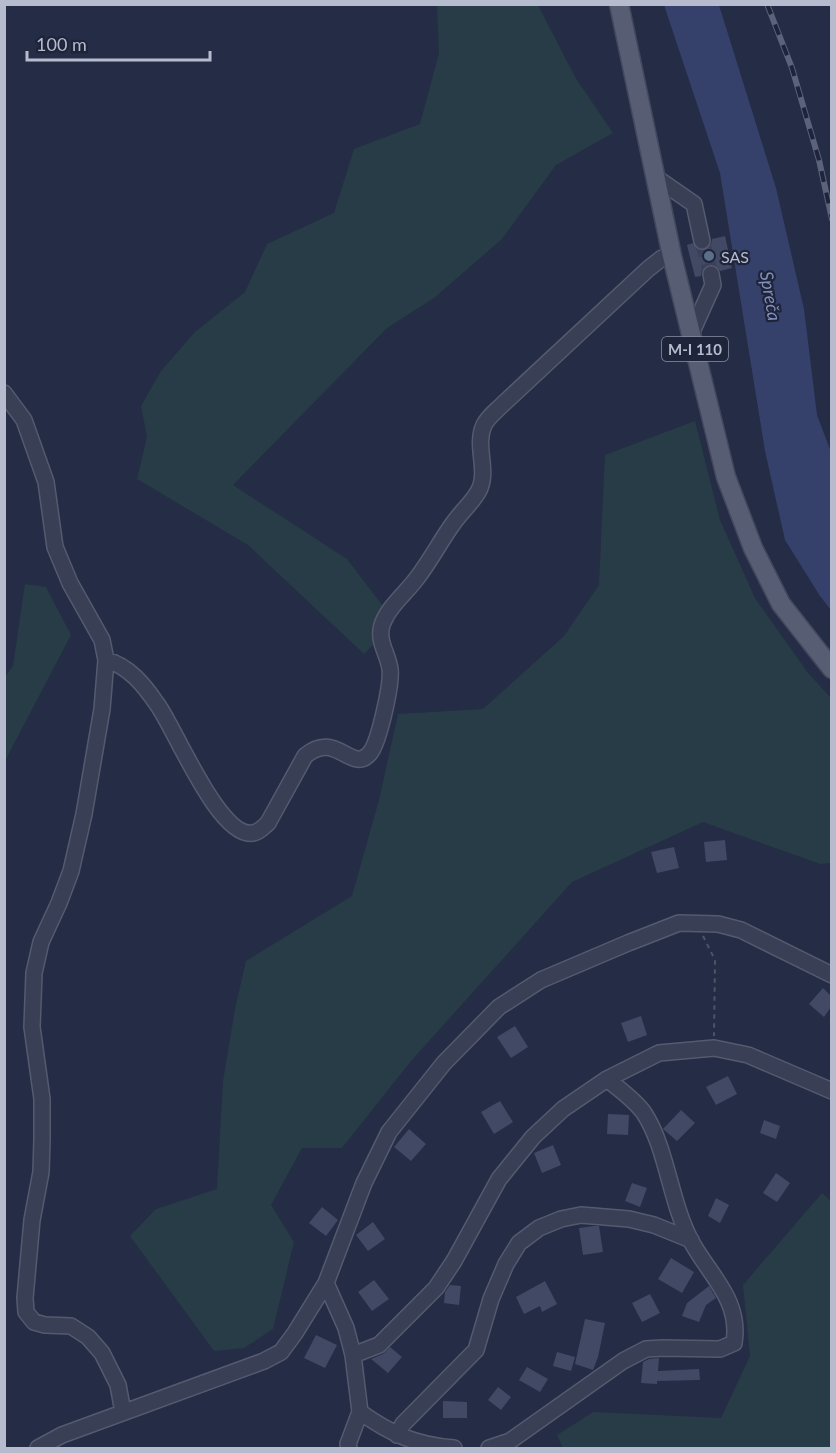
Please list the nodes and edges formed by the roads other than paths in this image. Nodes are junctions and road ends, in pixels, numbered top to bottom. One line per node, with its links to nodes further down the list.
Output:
1 (619, 4): 2 (main road, M-I 110)
2 (655, 177): 3 (street); 4 (main road, M-I 110)
3 (702, 241)
4 (672, 256): 6 (main road, M-I 110); 8 (street)
5 (711, 274): 6 (street)
6 (691, 334): 9 (main road, M-I 110)
7 (4, 393): 8 (street)
8 (106, 660): 16 (street)
9 (831, 669)
10 (831, 975): 14 (street)
11 (607, 1079): 12 (street); 13 (street); 15 (street)
12 (831, 1091)
13 (691, 1240): 18 (street); 22 (street)
14 (326, 1283): 15 (street); 16 (street)
15 (353, 1355): 17 (street)
16 (123, 1412): 19 (street)
17 (360, 1412): 18 (street); 20 (street)
18 (397, 1435): 21 (street)
19 (39, 1449)
20 (349, 1449)
21 (454, 1449)
22 (489, 1449)

